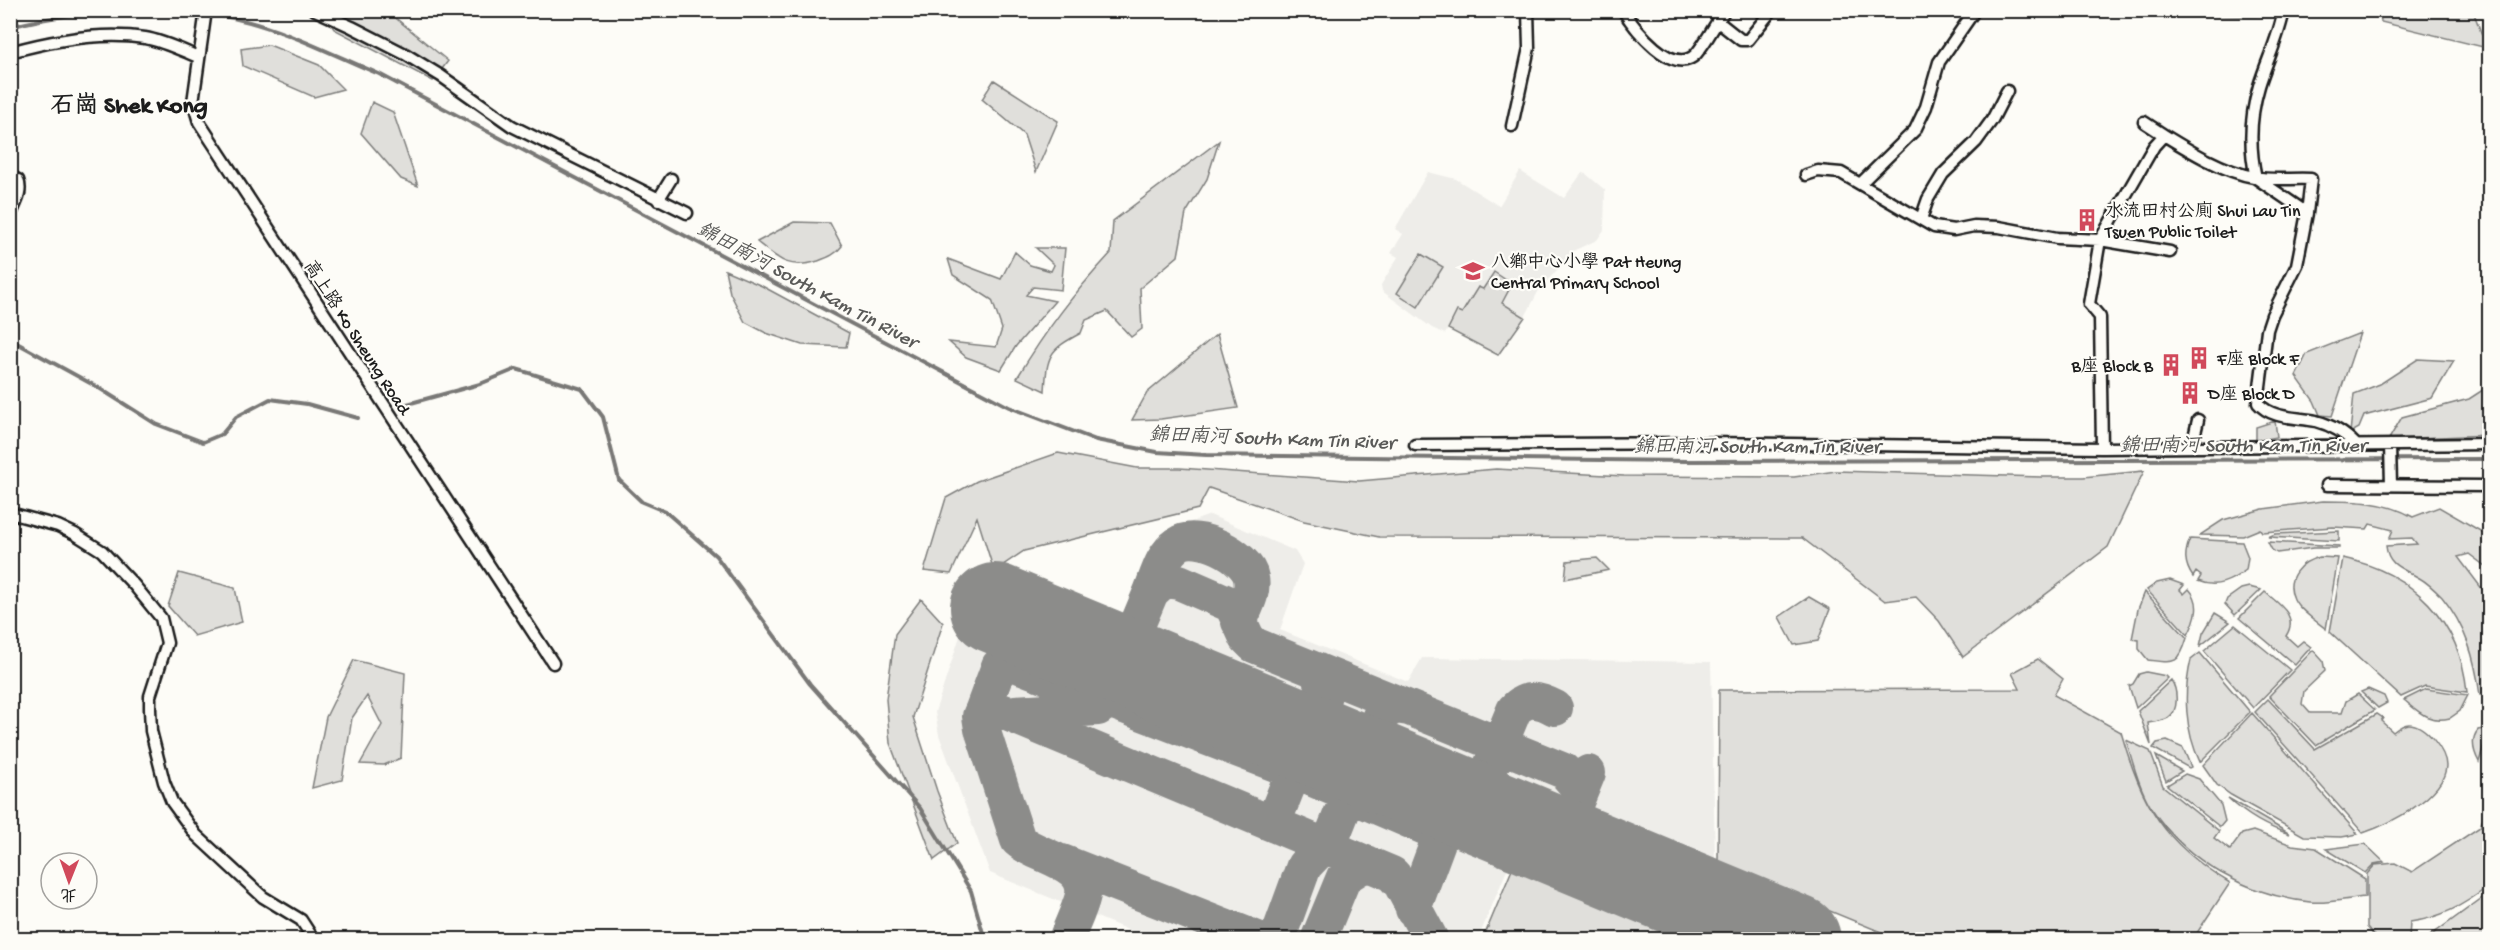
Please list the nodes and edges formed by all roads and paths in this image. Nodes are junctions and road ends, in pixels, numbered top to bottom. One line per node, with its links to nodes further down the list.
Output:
1 (206, 10): 11 (street, 高上路 Ko Sheung Road)
2 (315, 10): 21 (street)
3 (1528, 10): 14 (street)
4 (1623, 10): 9 (street)
5 (1725, 10): 9 (street)
6 (1772, 10): 9 (street)
7 (1976, 10): 20 (street)
8 (2284, 10): 18 (street)
9 (1718, 21)
10 (10, 52): 11 (street)
11 (198, 57): 39 (street, 高上路 Ko Sheung Road)
12 (2007, 91): 25 (street)
13 (2144, 122): 15 (street)
14 (1512, 126)
15 (2164, 135): 18 (street); 26 (street)
16 (1806, 175): 20 (street)
17 (10, 176): 24 (street)
18 (2256, 178): 23 (street); 23 (street)
19 (671, 179): 21 (street)
20 (1860, 184): 25 (street)
21 (658, 200): 22 (street)
22 (687, 213)
23 (2307, 213): 31 (street)
24 (10, 216)
25 (1921, 219): 26 (street)
26 (2100, 240): 27 (street); 34 (street)
27 (2170, 252)
28 (2198, 420): 33 (street)
29 (2490, 444): 32 (street)
30 (1414, 445): 34 (street)
31 (2356, 445): 32 (street); 33 (street)
32 (2390, 445): 36 (street)
33 (2192, 446): 34 (street)
34 (2102, 448)
35 (2327, 486): 36 (street)
36 (2391, 486): 37 (street)
37 (2490, 486)
38 (10, 513): 40 (street)
39 (553, 663)
40 (314, 939)

